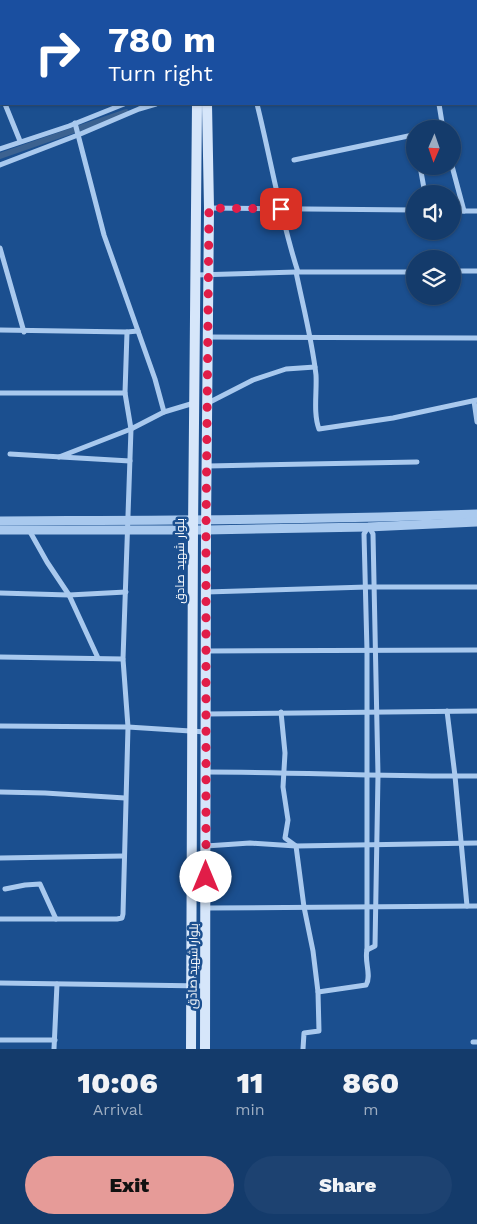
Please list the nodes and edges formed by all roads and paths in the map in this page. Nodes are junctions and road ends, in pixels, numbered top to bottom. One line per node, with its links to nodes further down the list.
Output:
1 (5, 105): 12 (street)
2 (122, 105): 9 (street)
3 (153, 105): 10 (street)
4 (197, 105): 27 (main road, بلوار شهید صادق)
5 (207, 105): 17 (main road, بلوار شهید صادق)
6 (257, 105): 18 (street)
7 (439, 105): 8 (street)
8 (442, 120)
9 (75, 124): 10 (street); 12 (street)
10 (78, 134): 15 (street); 30 (street)
11 (406, 136): 14 (street)
12 (20, 141): 13 (street)
13 (0, 149)
14 (294, 160)
15 (0, 165)
16 (454, 175): 20 (street)
17 (209, 208): 18 (street); 28 (main road, بلوار شهید صادق)
18 (281, 209): 19 (street); 25 (street)
19 (406, 210)
20 (464, 211): 21 (street)
21 (477, 211)
22 (0, 248): 31 (street)
23 (461, 271): 24 (street)
24 (477, 271)
25 (297, 272): 26 (street); 28 (street); 34 (street)
26 (406, 272)
27 (195, 275): 28 (street); 40 (main road, بلوار شهید صادق)
28 (208, 275): 33 (main road, بلوار شهید صادق)
29 (0, 330): 31 (street)
30 (138, 331): 32 (street); 42 (street)
31 (24, 332): 32 (street)
32 (127, 332): 38 (street)
33 (208, 337): 34 (street); 41 (main road, بلوار شهید صادق)
34 (310, 337): 35 (street); 36 (street)
35 (477, 338)
36 (315, 367): 39 (street); 41 (street)
37 (0, 393): 38 (street)
38 (125, 394): 44 (street)
39 (475, 400): 43 (street)
40 (194, 403): 42 (street); 56 (main road, بلوار شهید صادق)
41 (207, 403): 49 (main road, بلوار شهید صادق)
42 (164, 412): 44 (street)
43 (477, 422)
44 (131, 429): 46 (street); 47 (street)
45 (10, 454): 46 (street)
46 (59, 457): 47 (street)
47 (130, 461): 51 (street)
48 (417, 462): 49 (street)
49 (208, 466): 55 (main road, بلوار شهید صادق)
50 (477, 514): 53 (street)
51 (128, 520): 52 (street); 56 (street); 59 (street)
52 (0, 521)
53 (368, 522): 54 (street); 55 (street); 60 (street); 61 (street)
54 (477, 522)
55 (206, 525): 56 (street); 64 (main road, بلوار شهید صادق)
56 (193, 526): 59 (street); 82 (main road, بلوار شهید صادق)
57 (0, 530): 58 (street)
58 (29, 530): 59 (street); 66 (street)
59 (128, 530): 63 (street)
60 (367, 587): 61 (street); 64 (street); 67 (street)
61 (375, 587): 62 (street); 70 (street)
62 (477, 588)
63 (126, 592): 66 (street); 73 (street)
64 (206, 592): 69 (main road, بلوار شهید صادق)
65 (0, 593): 66 (street)
66 (69, 595): 72 (street)
67 (367, 650): 69 (street); 70 (street); 77 (street)
68 (477, 650): 70 (street)
69 (206, 651): 79 (main road, بلوار شهید صادق)
70 (377, 651): 78 (street)
71 (0, 657): 72 (street)
72 (98, 658): 73 (street)
73 (123, 659): 81 (street)
74 (447, 711): 75 (street); 78 (street); 88 (street)
75 (477, 711)
76 (281, 712): 77 (street); 79 (street); 85 (street)
77 (368, 712): 78 (street); 86 (street)
78 (377, 712): 87 (street)
79 (206, 714): 83 (main road, بلوار شهید صادق)
80 (0, 726): 81 (street)
81 (128, 727): 82 (street); 91 (street)
82 (192, 732): 83 (street); 112 (main road, بلوار شهید صادق)
83 (206, 732): 84 (main road, بلوار شهید صادق)
84 (206, 772): 85 (street); 96 (main road, بلوار شهید صادق)
85 (283, 772): 86 (street); 97 (street)
86 (368, 775): 87 (street); 94 (street)
87 (378, 775): 88 (street); 95 (street)
88 (455, 776): 89 (street); 92 (street)
89 (477, 776)
90 (0, 792): 91 (street)
91 (125, 798): 98 (street)
92 (460, 843): 93 (street); 95 (street); 103 (street)
93 (477, 843)
94 (368, 844): 95 (street); 97 (street); 101 (street)
95 (378, 844): 102 (street)
96 (206, 846): 97 (street); 106 (main road, بلوار شهید صادق)
97 (296, 846): 105 (street)
98 (124, 856): 99 (street); 108 (street)
99 (0, 858)
100 (5, 890): 108 (street)
101 (367, 906): 102 (street); 105 (street); 109 (street)
102 (377, 906): 103 (street); 109 (street)
103 (467, 906): 104 (street)
104 (477, 906)
105 (304, 907): 106 (street); 114 (street)
106 (206, 908): 113 (main road, بلوار شهید صادق)
107 (0, 919): 108 (street)
108 (56, 919)
109 (367, 950): 114 (street)
110 (0, 983): 111 (street)
111 (57, 984): 112 (street); 116 (street)
112 (191, 986): 113 (street); 118 (main road, بلوار شهید صادق)
113 (205, 986): 119 (main road, بلوار شهید صادق)
114 (318, 992): 120 (street)
115 (0, 1040): 116 (street)
116 (55, 1040): 117 (street)
117 (54, 1049)
118 (191, 1049)
119 (205, 1049)
120 (303, 1049)

